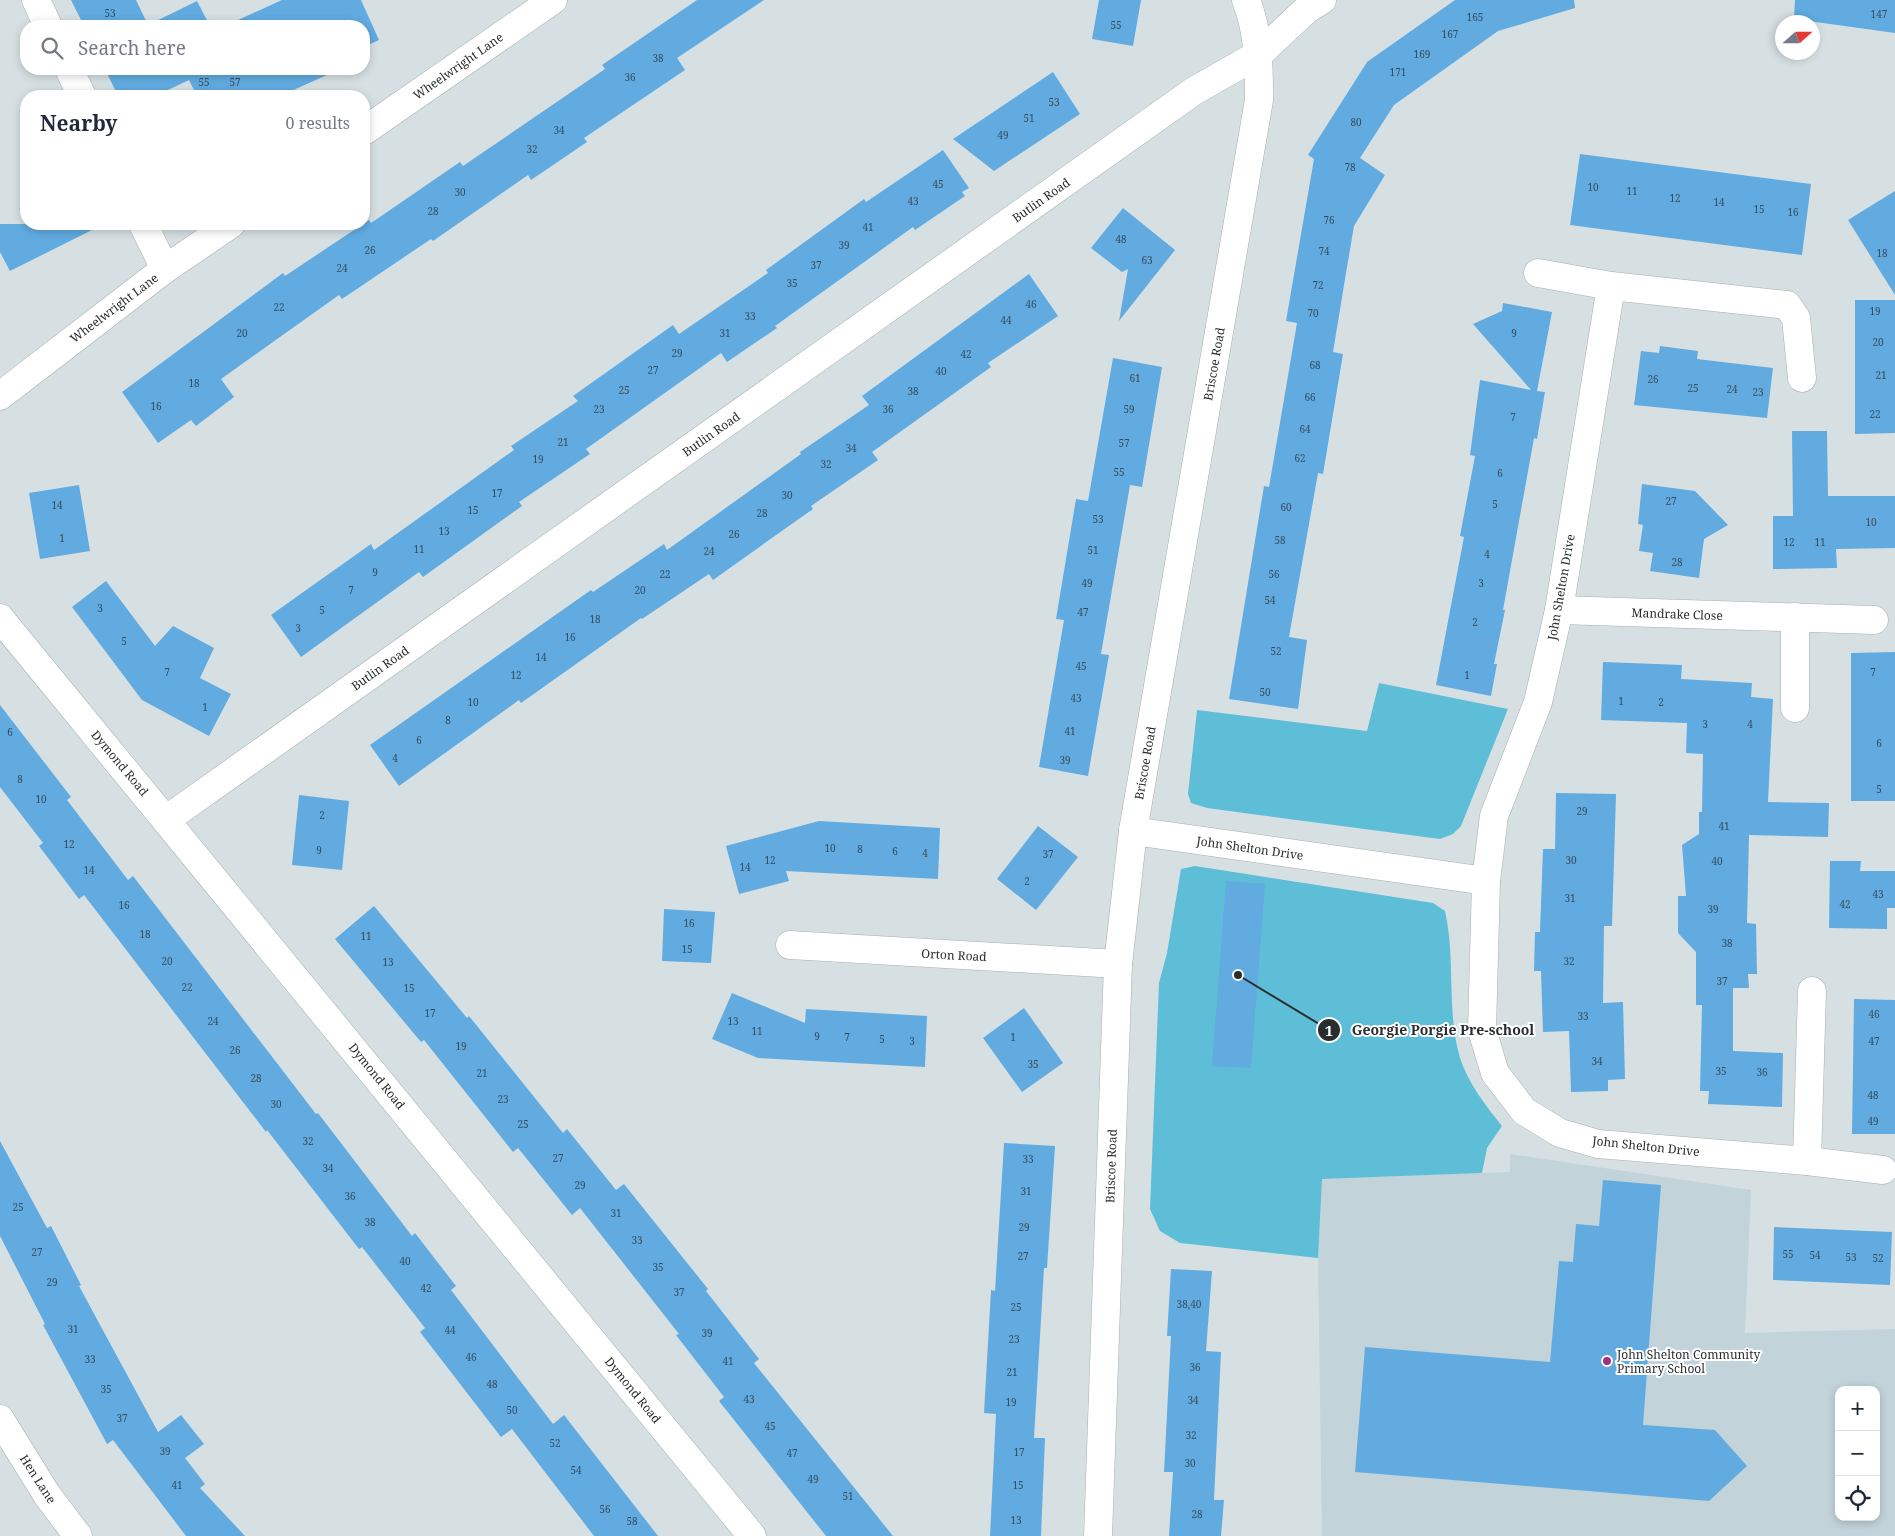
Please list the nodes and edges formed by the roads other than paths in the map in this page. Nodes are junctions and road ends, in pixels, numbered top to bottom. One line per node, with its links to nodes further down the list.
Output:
1 (36, 0): 5 (street)
2 (553, 0): 9 (street, Wheelwright Lane)
3 (1246, 0): 6 (street, Briscoe Road)
4 (1322, 0): 6 (street, Butlin Road)
5 (45, 20)
6 (1259, 54): 22 (street, Butlin Road); 23 (street, Briscoe Road)
7 (72, 75): 8 (street)
8 (79, 90)
9 (370, 127)
10 (146, 230): 12 (street)
11 (222, 230): 12 (street, Wheelwright Lane)
12 (165, 269): 16 (street, Wheelwright Lane)
13 (1538, 273): 14 (street)
14 (1611, 286): 15 (street); 17 (street, John Shelton Drive)
15 (1802, 378)
16 (0, 396)
17 (1559, 610): 18 (street, Mandrake Close); 24 (street, John Shelton Drive)
18 (1795, 617): 20 (street, Mandrake Close); 21 (street)
19 (0, 618): 22 (street, Dymond Road)
20 (1874, 620)
21 (1795, 708)
22 (167, 819): 32 (street, Dymond Road)
23 (1133, 831): 24 (street, John Shelton Drive); 26 (street, Briscoe Road)
24 (1486, 881): 28 (street, John Shelton Drive)
25 (790, 945): 26 (street, Orton Road)
26 (1118, 964): 33 (street, Briscoe Road)
27 (1812, 991): 28 (street)
28 (1807, 1161): 29 (street, John Shelton Drive)
29 (1883, 1170)
30 (0, 1419): 31 (street, Hen Lane)
31 (78, 1536)
32 (752, 1536)
33 (1098, 1536)

